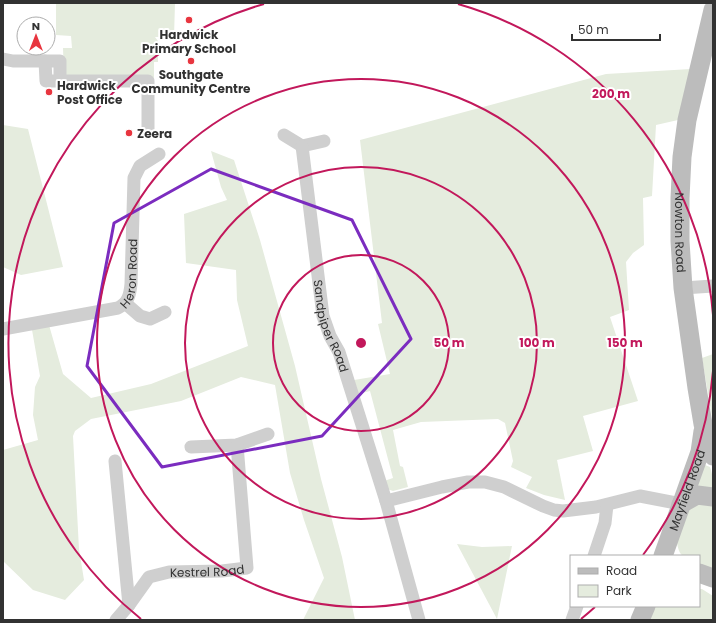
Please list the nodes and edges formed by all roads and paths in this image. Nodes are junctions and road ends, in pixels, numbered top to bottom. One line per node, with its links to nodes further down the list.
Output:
1 (713, 10): 9 (street, Nowton Road)
2 (3, 59): 3 (street)
3 (148, 133)
4 (284, 135): 6 (street)
5 (324, 141): 6 (street)
6 (302, 146): 20 (street, Sandpiper Road)
7 (159, 154): 10 (street, Heron Road)
8 (713, 286): 9 (street)
9 (683, 288): 13 (street, Nowton Road)
10 (125, 303): 11 (street); 12 (street, Heron Road)
11 (165, 312)
12 (3, 328)
13 (703, 424): 17 (street, Nowton Road); 21 (street, Mayfield Road)
14 (268, 434): 15 (street)
15 (237, 444): 16 (street); 25 (street, Kestrel Road)
16 (191, 448)
17 (713, 456)
18 (115, 461): 25 (street)
19 (713, 497): 21 (street)
20 (386, 501): 22 (street); 29 (street, Sandpiper Road)
21 (681, 504): 22 (street); 24 (street, Mayfield Road)
22 (608, 505): 23 (street)
23 (594, 555)
24 (663, 555)
25 (129, 605): 28 (street, Kestrel Road)
26 (577, 607): 30 (street)
27 (646, 607): 31 (street)
28 (116, 620)
29 (419, 620)
30 (572, 620)
31 (640, 620)

